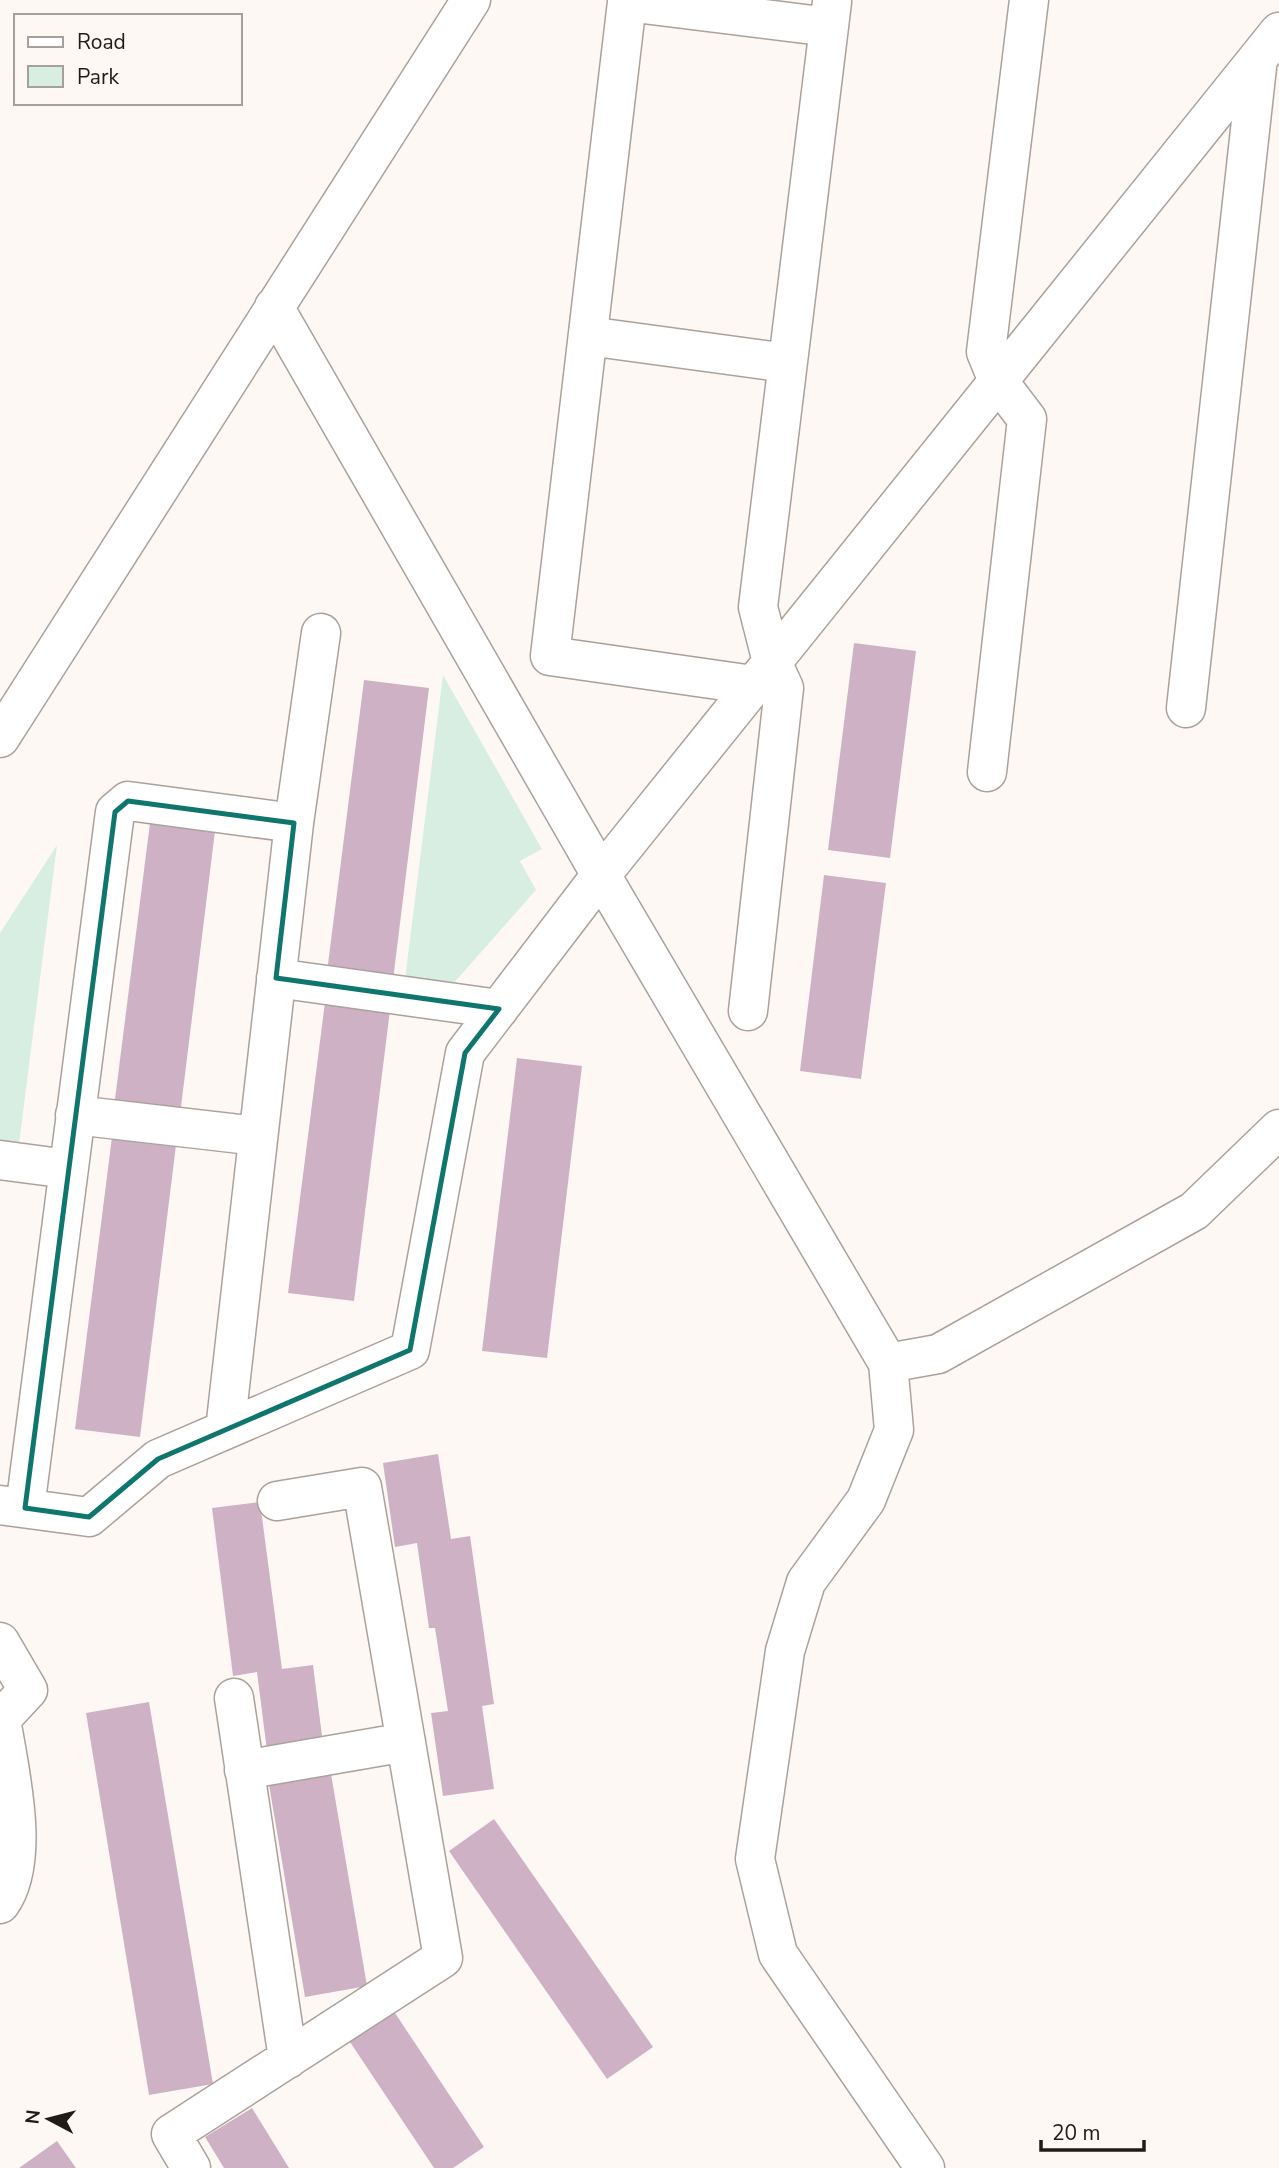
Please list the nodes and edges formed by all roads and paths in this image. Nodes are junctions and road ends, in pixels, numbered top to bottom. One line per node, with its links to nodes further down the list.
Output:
1 (471, 0): 5 (street)
2 (1029, 0): 8 (street)
3 (831, 13): 6 (street); 7 (street)
4 (1269, 45): 8 (street); 11 (street)
5 (274, 307): 12 (street); 15 (street)
6 (588, 336): 7 (street); 10 (street)
7 (786, 363): 10 (street)
8 (998, 381): 10 (street); 13 (street)
9 (321, 633): 14 (street)
10 (762, 674): 15 (street); 18 (street)
11 (1186, 708)
12 (0, 738)
13 (988, 772)
14 (294, 823): 16 (street); 19 (street)
15 (601, 875): 17 (street); 24 (street)
16 (276, 978): 17 (street); 21 (street)
17 (499, 1009): 25 (street)
18 (748, 1011)
19 (75, 1115): 21 (street); 23 (street)
20 (1279, 1129): 24 (street)
21 (258, 1136): 25 (street)
22 (0, 1160): 23 (street)
23 (68, 1169): 27 (street)
24 (888, 1363): 36 (street)
25 (225, 1430): 27 (street)
26 (277, 1501): 30 (street)
27 (12, 1506)
28 (0, 1642): 32 (street)
29 (234, 1698): 31 (street)
30 (406, 1742): 31 (street); 34 (street)
31 (244, 1770): 34 (street)
32 (8, 1855): 33 (street)
33 (0, 1903)
34 (288, 2059): 35 (street)
35 (191, 2168)
36 (925, 2168)

